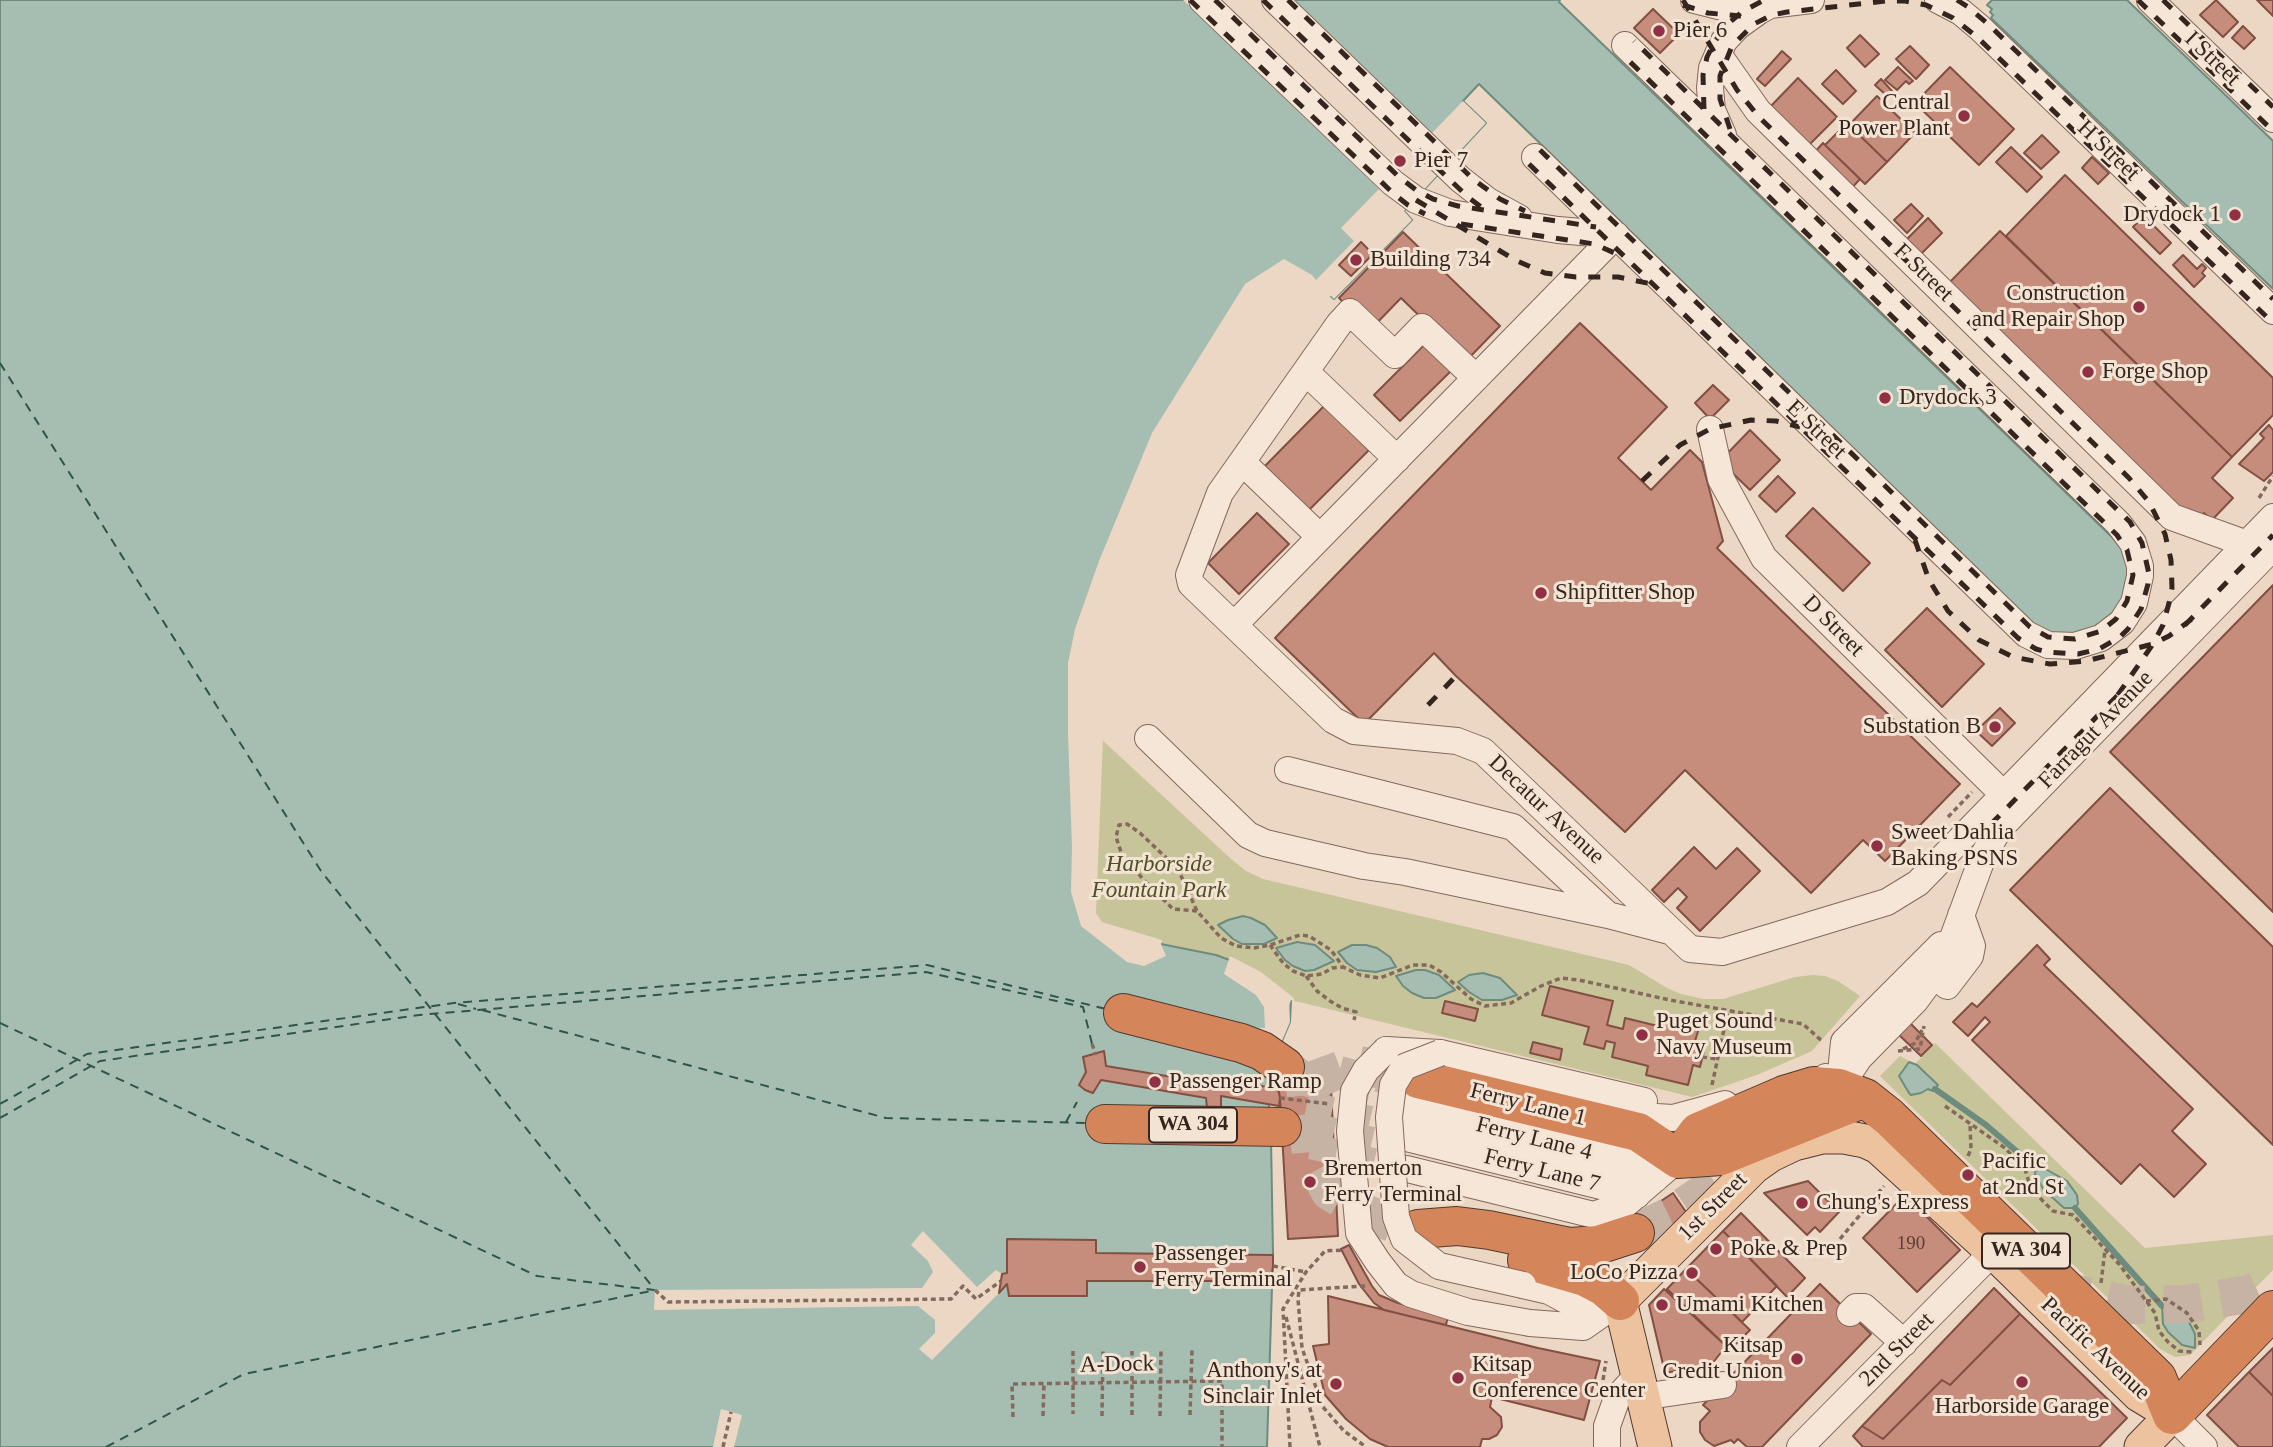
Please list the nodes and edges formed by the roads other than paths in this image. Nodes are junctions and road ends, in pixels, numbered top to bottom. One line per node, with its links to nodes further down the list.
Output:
1 (1202, 0): 13 (street)
2 (1275, 0): 13 (street)
3 (1694, 0): 7 (street)
4 (1811, 0): 7 (street)
5 (1938, 0): 15 (street, H Street)
6 (2150, 0): 10 (street, I Street)
7 (1770, 5): 9 (street)
8 (1625, 45): 11 (street)
9 (1718, 54): 11 (street); 23 (street, F Street)
10 (2273, 119)
11 (1737, 153): 14 (street, E Street)
12 (1535, 157): 14 (street, E Street)
13 (1558, 230): 14 (street)
14 (1616, 236): 17 (street)
15 (2273, 311)
16 (1306, 372): 17 (street, Decatur Avenue); 19 (street); 20 (street, Decatur Avenue)
17 (1476, 378): 19 (street)
18 (1710, 429): 28 (street, D Street)
19 (1397, 459): 22 (street)
20 (1242, 462): 22 (street); 25 (street, Decatur Avenue)
21 (2273, 517): 23 (street, Farragut Avenue)
22 (1320, 537): 25 (street)
23 (2247, 544): 28 (street, Farragut Avenue)
24 (2273, 547): 30 (street, Farragut Avenue)
25 (1234, 625): 33 (street, Decatur Avenue)
26 (1148, 738): 31 (street)
27 (1288, 770): 31 (street)
28 (1998, 789): 29 (street, Farragut Avenue)
29 (1955, 827): 30 (street); 33 (street, Decatur Avenue)
30 (1983, 856): 32 (street, Farragut Avenue)
31 (1608, 915): 33 (street)
32 (1957, 925): 36 (street, Farragut Avenue); 36 (street, Farragut Avenue)
33 (1669, 931)
34 (1122, 1013): 38 (highway, WA 304)
35 (1705, 1104): 36 (street); 37 (street); 37 (street)
36 (1836, 1108): 39 (highway); 40 (main road, Pacific Avenue); 41 (main road, 1st Street); 47 (highway, Pacific Avenue / WA 304)
37 (1412, 1113): 39 (highway, Ferry Lane 1); 39 (street); 39 (street); 41 (street, bridge); 41 (street, bridge)
38 (1105, 1124)
39 (1643, 1183): 41 (highway)
40 (1993, 1252): 44 (street, 2nd Street); 47 (main road, Pacific Avenue)
41 (1609, 1309): 46 (main road)
42 (2273, 1310): 47 (highway)
43 (1850, 1313): 44 (street)
44 (1904, 1343): 50 (street, 2nd Street)
45 (1723, 1385): 46 (street)
46 (1640, 1386): 48 (street); 49 (main road)
47 (2172, 1415): 51 (main road); 52 (street, Pacific Avenue)
48 (1606, 1447)
49 (1655, 1447)
50 (1800, 1447)
51 (2141, 1447)
52 (2204, 1447)

